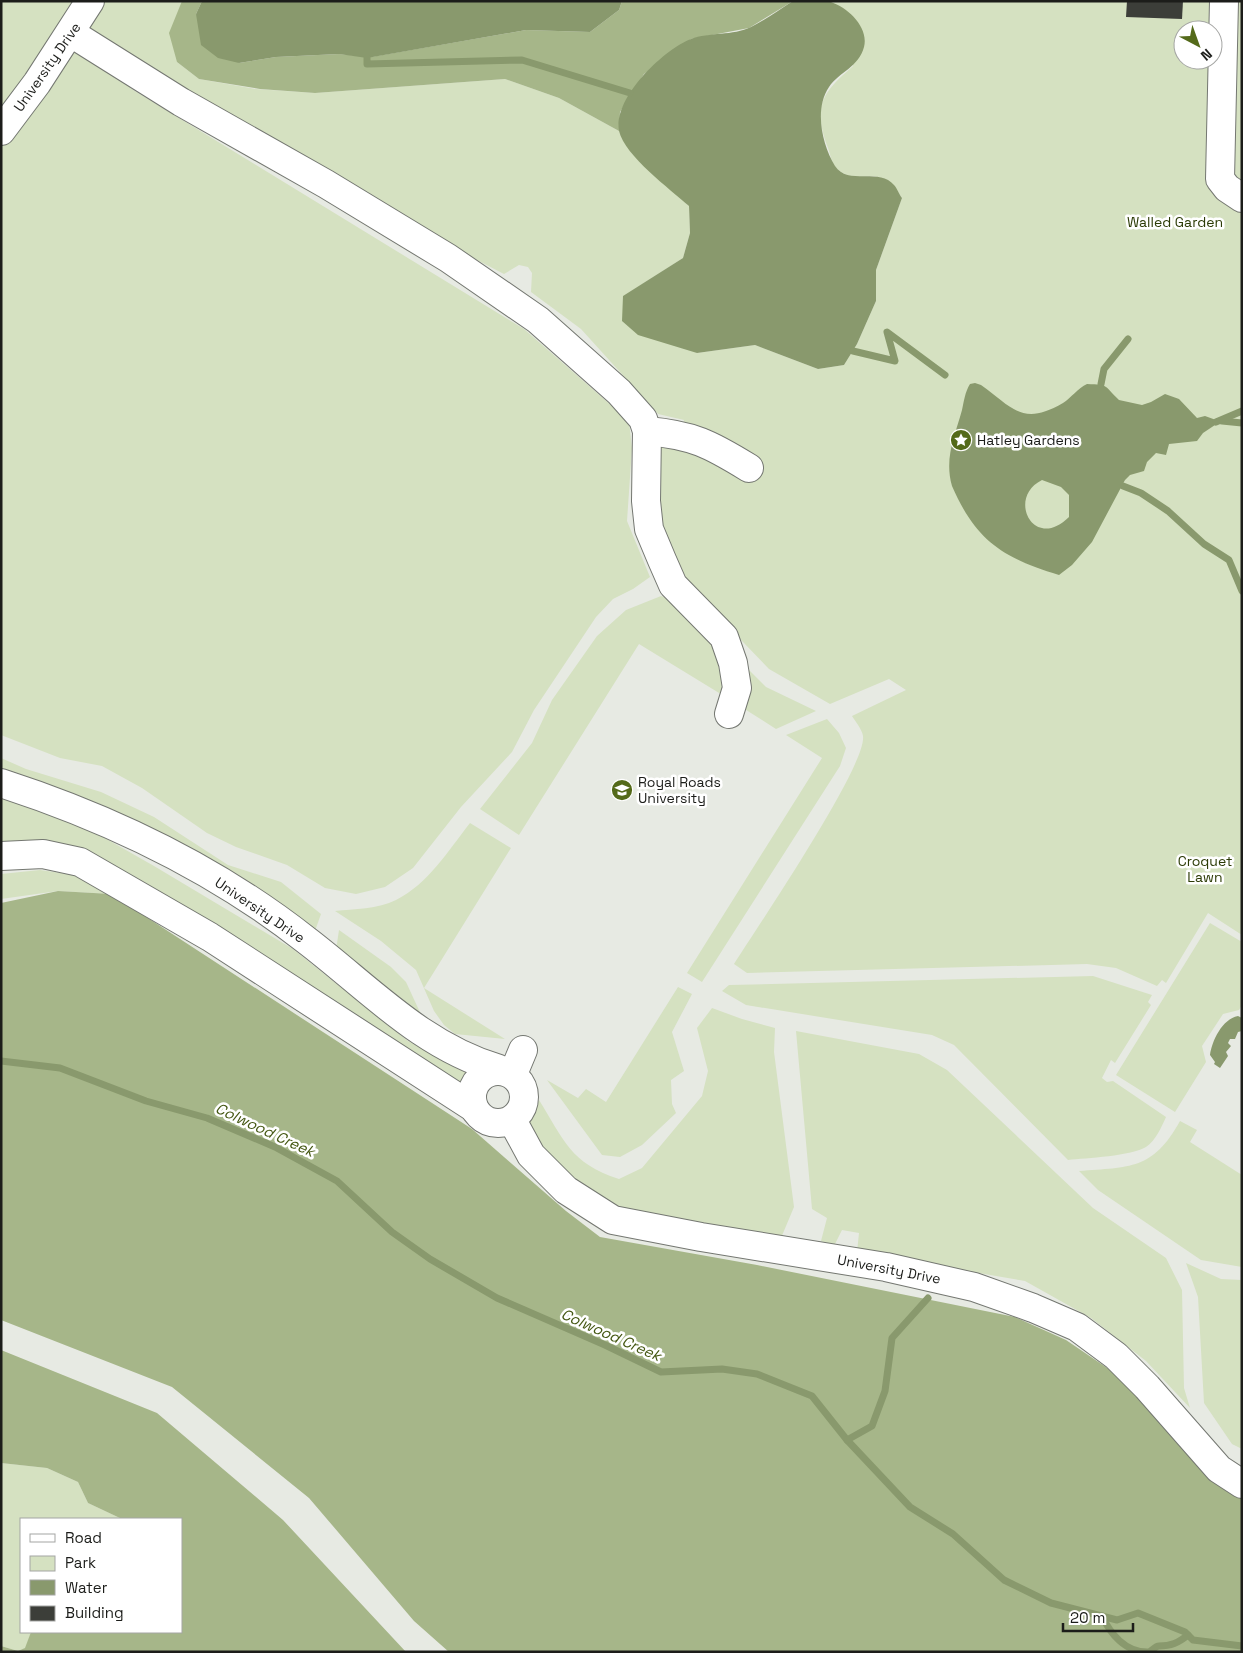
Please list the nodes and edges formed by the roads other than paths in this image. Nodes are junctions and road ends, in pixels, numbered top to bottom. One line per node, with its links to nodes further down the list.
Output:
1 (90, 1): 3 (street, University Drive)
2 (1224, 1): 4 (street)
3 (71, 33): 5 (street, University Drive); 7 (street)
4 (1232, 59): 6 (street)
5 (1, 131)
6 (1242, 198)
7 (647, 431): 8 (street); 9 (street)
8 (749, 468)
9 (729, 714)
10 (1, 783): 12 (street, University Drive)
11 (1, 856): 13 (street)
12 (512, 1064): 13 (street); 14 (street)
13 (474, 1108): 14 (street)
14 (512, 1120): 15 (street, University Drive)
15 (1242, 1484)

